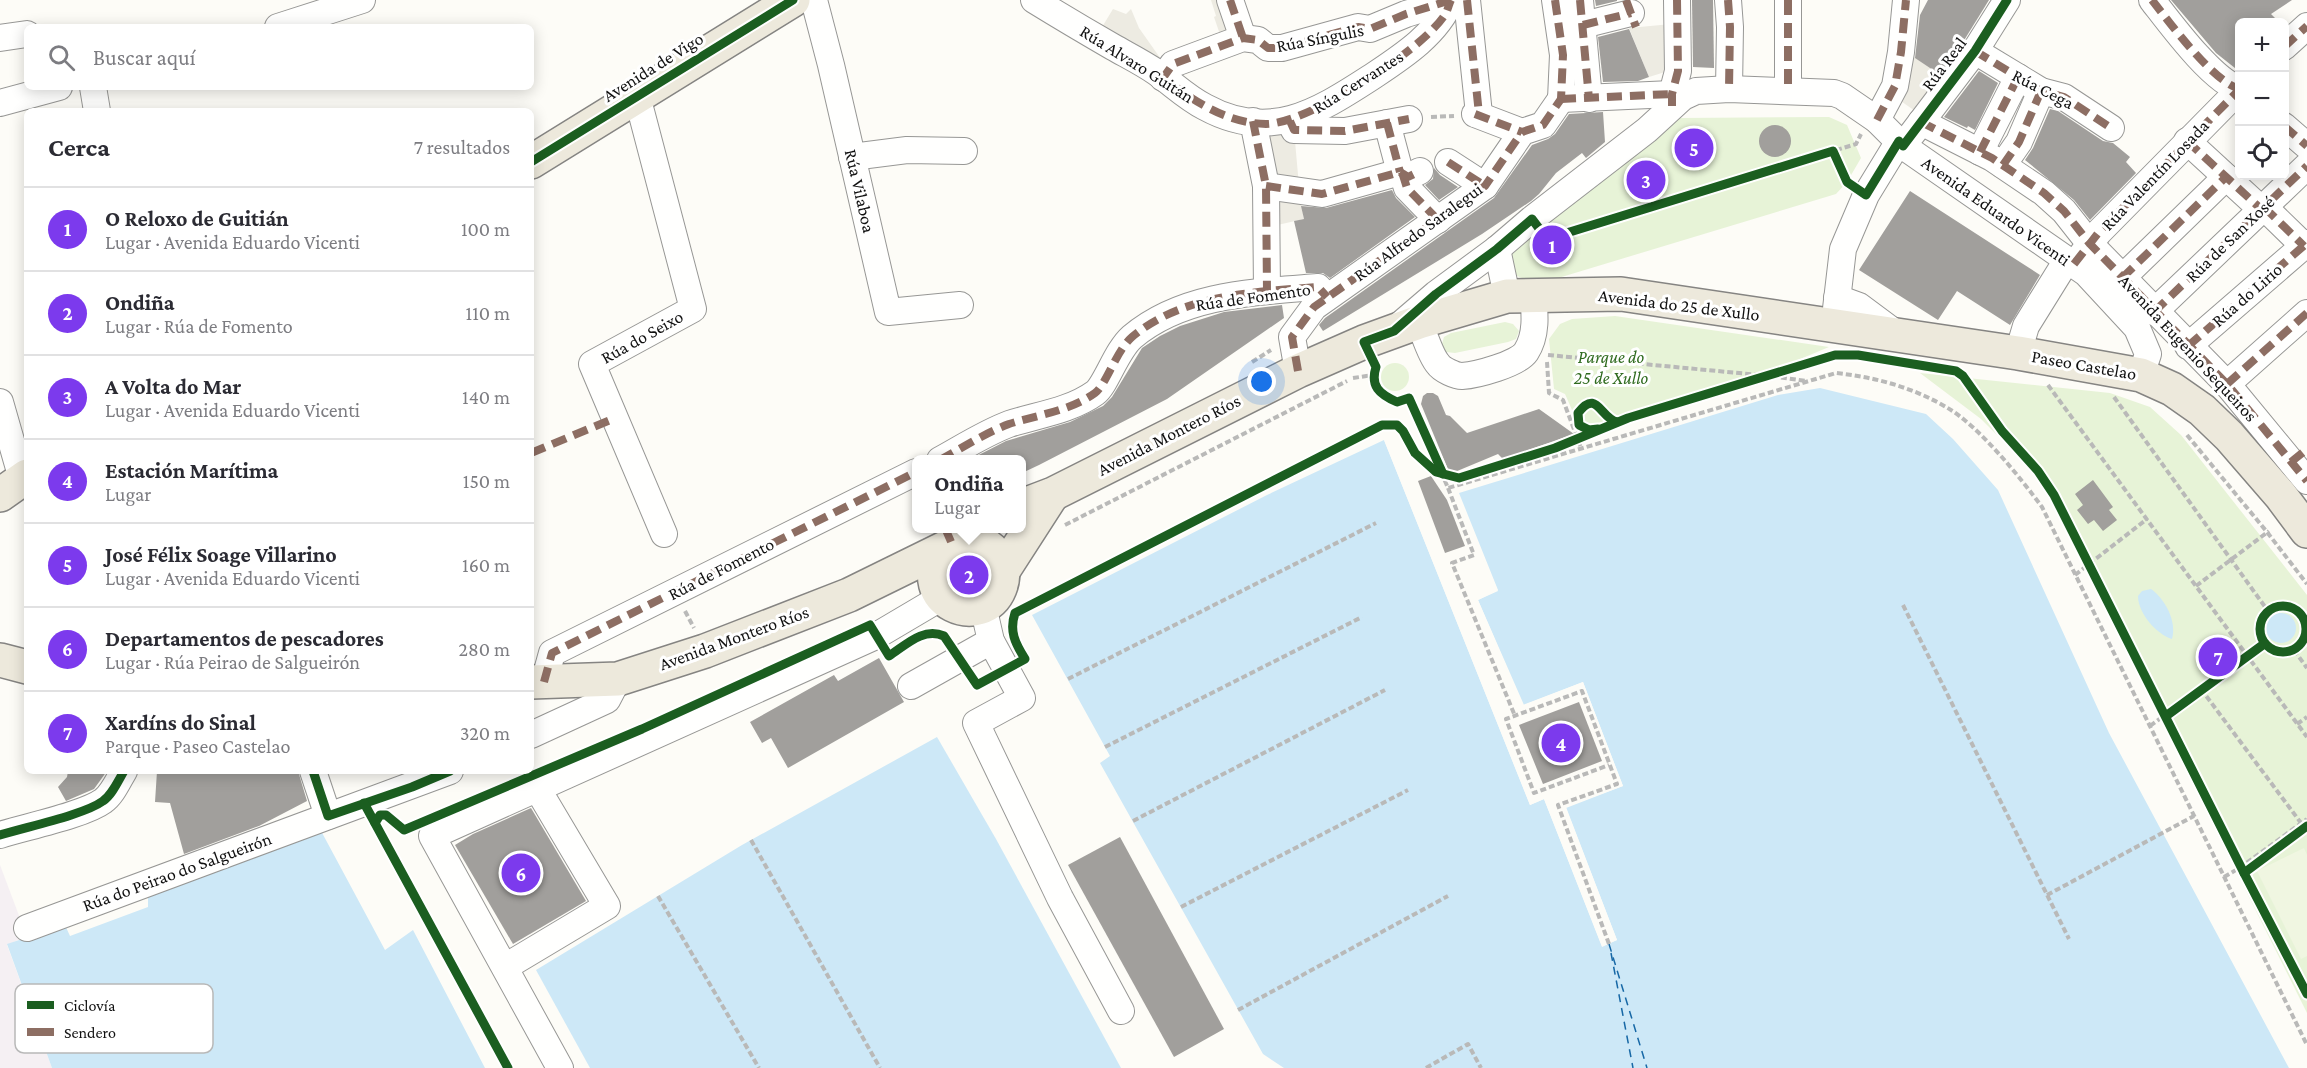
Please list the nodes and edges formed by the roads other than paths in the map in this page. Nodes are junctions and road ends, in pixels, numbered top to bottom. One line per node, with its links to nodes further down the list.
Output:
1 (362, 0): 17 (street)
2 (793, 0): 34 (main road, Avenida de Vigo)
3 (814, 0): 52 (street, Rúa Vilaboa)
4 (1034, 0): 26 (street, Rúa Alvaro Guitán)
5 (1230, 0): 22 (street)
6 (1451, 0): 22 (street, Rúa Síngulis); 41 (street, Rúa Cervantes)
7 (1467, 0): 46 (street)
8 (1555, 0): 35 (street)
9 (1580, 0): 18 (street)
10 (1677, 0): 37 (street)
11 (1728, 0): 28 (street)
12 (1788, 0): 31 (street)
13 (1906, 0): 43 (street)
14 (2007, 0): 24 (street, Rúa Real)
15 (2152, 0): 27 (street)
16 (1631, 14): 18 (street)
17 (287, 24)
18 (1583, 25): 36 (street)
19 (2307, 26): 23 (street)
20 (24, 34): 21 (street)
21 (0, 38)
22 (1243, 38): 26 (street)
23 (2289, 42)
24 (1975, 51): 25 (street, Rúa Cega); 42 (street, Rúa Real)
25 (2018, 77): 32 (street, Rúa Cega); 51 (street)
26 (1163, 78): 40 (street, Rúa Alvaro Guitán)
27 (2235, 88)
28 (1729, 89): 31 (street, Avenida Eduardo Vicenti); 37 (street, Avenida Eduardo Vicenti)
29 (50, 90): 38 (street)
30 (94, 90): 39 (street)
31 (1788, 91): 43 (street, Avenida Eduardo Vicenti)
32 (2041, 91): 44 (street, Rúa Cega); 55 (street)
33 (2235, 93): 47 (street, Rúa Valentín Losada)
34 (637, 96): 53 (main road, Avenida de Vigo); 89 (street, Rúa do Seixo)
35 (1561, 99): 36 (street); 46 (street, Rúa Alfredo Saralegui)
36 (1589, 99): 37 (street)
37 (1672, 100): 65 (street, Avenida Eduardo Vicenti)
38 (4, 105)
39 (96, 108)
40 (1247, 120): 41 (street, Rúa Cervantes); 59 (street)
41 (1290, 121): 57 (street)
42 (1921, 122): 48 (street, Rúa Real); 51 (street, Avenida Eugenio Sequeiros)
43 (1867, 124): 48 (street, Avenida Eduardo Vicenti)
44 (2111, 128)
45 (2289, 130): 49 (street)
46 (1522, 132): 60 (street, Rúa Alfredo Saralegui)
47 (2187, 141): 58 (street); 63 (street, Rúa Valentín Losada)
48 (1901, 144): 66 (street, Avenida Eduardo Vicenti); 72 (street, Rúa Real)
49 (2307, 146)
50 (964, 151): 52 (street)
51 (1980, 152): 55 (street, Avenida Eugenio Sequeiros)
52 (852, 157): 71 (street, Rúa Vilaboa)
53 (534, 160)
54 (1448, 162): 60 (street)
55 (2003, 165): 63 (street, Avenida Eugenio Sequeiros)
56 (2307, 166): 61 (street, Rúa de San Xosé)
57 (1407, 172): 59 (street); 62 (street)
58 (2226, 177): 61 (street); 67 (street)
59 (1266, 186): 68 (street)
60 (1485, 186): 62 (street, Rúa Alfredo Saralegui)
61 (2263, 208): 64 (street); 73 (street, Rúa de San Xosé)
62 (1438, 220): 70 (street, Rúa Alfredo Saralegui)
63 (2090, 244): 66 (street, Rúa Valentín Losada); 67 (street, Avenida Eugenio Sequeiros)
64 (2305, 245): 76 (street, Rúa do Lirio)
65 (1497, 249): 69 (street); 75 (street, Avenida Eduardo Vicenti)
66 (2070, 262): 77 (street, Rúa Valentín Losada); 79 (street, Avenida Eduardo Vicenti)
67 (2122, 278): 73 (street, Avenida Eugenio Sequeiros)
68 (1267, 291): 70 (street, Rúa de Fomento); 82 (street, Rúa de Fomento)
69 (1520, 295): 72 (main road, Avenida do 25 de Xullo); 75 (main road, Avenida do 25 de Xullo); 75 (street)
70 (1327, 297): 78 (street, Rúa Alfredo Saralegui)
71 (960, 305)
72 (1836, 312): 77 (main road, Paseo Castelao)
73 (2154, 312): 76 (street, Avenida Eugenio Sequeiros)
74 (2307, 314): 80 (street)
75 (1392, 332): 78 (main road, Avenida Montero Ríos)
76 (2188, 346): 80 (street, Avenida Eugenio Sequeiros)
77 (2018, 353): 79 (main road, Paseo Castelao)
78 (1298, 371): 86 (main road, Avenida Montero Ríos)
79 (2141, 375): 88 (main road, Paseo Castelao)
80 (2227, 384): 83 (street, Avenida Eugenio Sequeiros)
81 (0, 402): 85 (street)
82 (948, 455)
83 (2302, 464)
84 (912, 474): 99 (street, Rúa de Fomento)
85 (16, 483)
86 (1053, 494): 87 (main road, Avenida Montero Ríos); 91 (main road)
87 (1026, 506)
88 (2300, 522)
89 (664, 534)
90 (963, 538): 91 (main road); 92 (main road); 93 (main road)
91 (1003, 571): 94 (main road)
92 (939, 593): 93 (main road); 94 (main road); 105 (street)
93 (849, 595): 98 (main road, Avenida Montero Ríos)
94 (983, 606): 95 (street)
95 (990, 641): 100 (street); 110 (street)
96 (0, 660): 97 (main road)
97 (24, 666)
98 (618, 679): 99 (main road, Avenida Montero Ríos); 101 (street)
99 (537, 682)
100 (910, 686)
101 (534, 734)
102 (122, 774): 107 (street)
103 (314, 774): 106 (street)
104 (443, 774): 106 (street, Rúa do Peirao do Salgueirón)
105 (537, 788): 109 (street); 109 (street)
106 (328, 816): 108 (street, Rúa do Peirao do Salgueirón)
107 (0, 835)
108 (27, 928)
109 (505, 968): 111 (street)
110 (1121, 1011)
111 (560, 1068)

